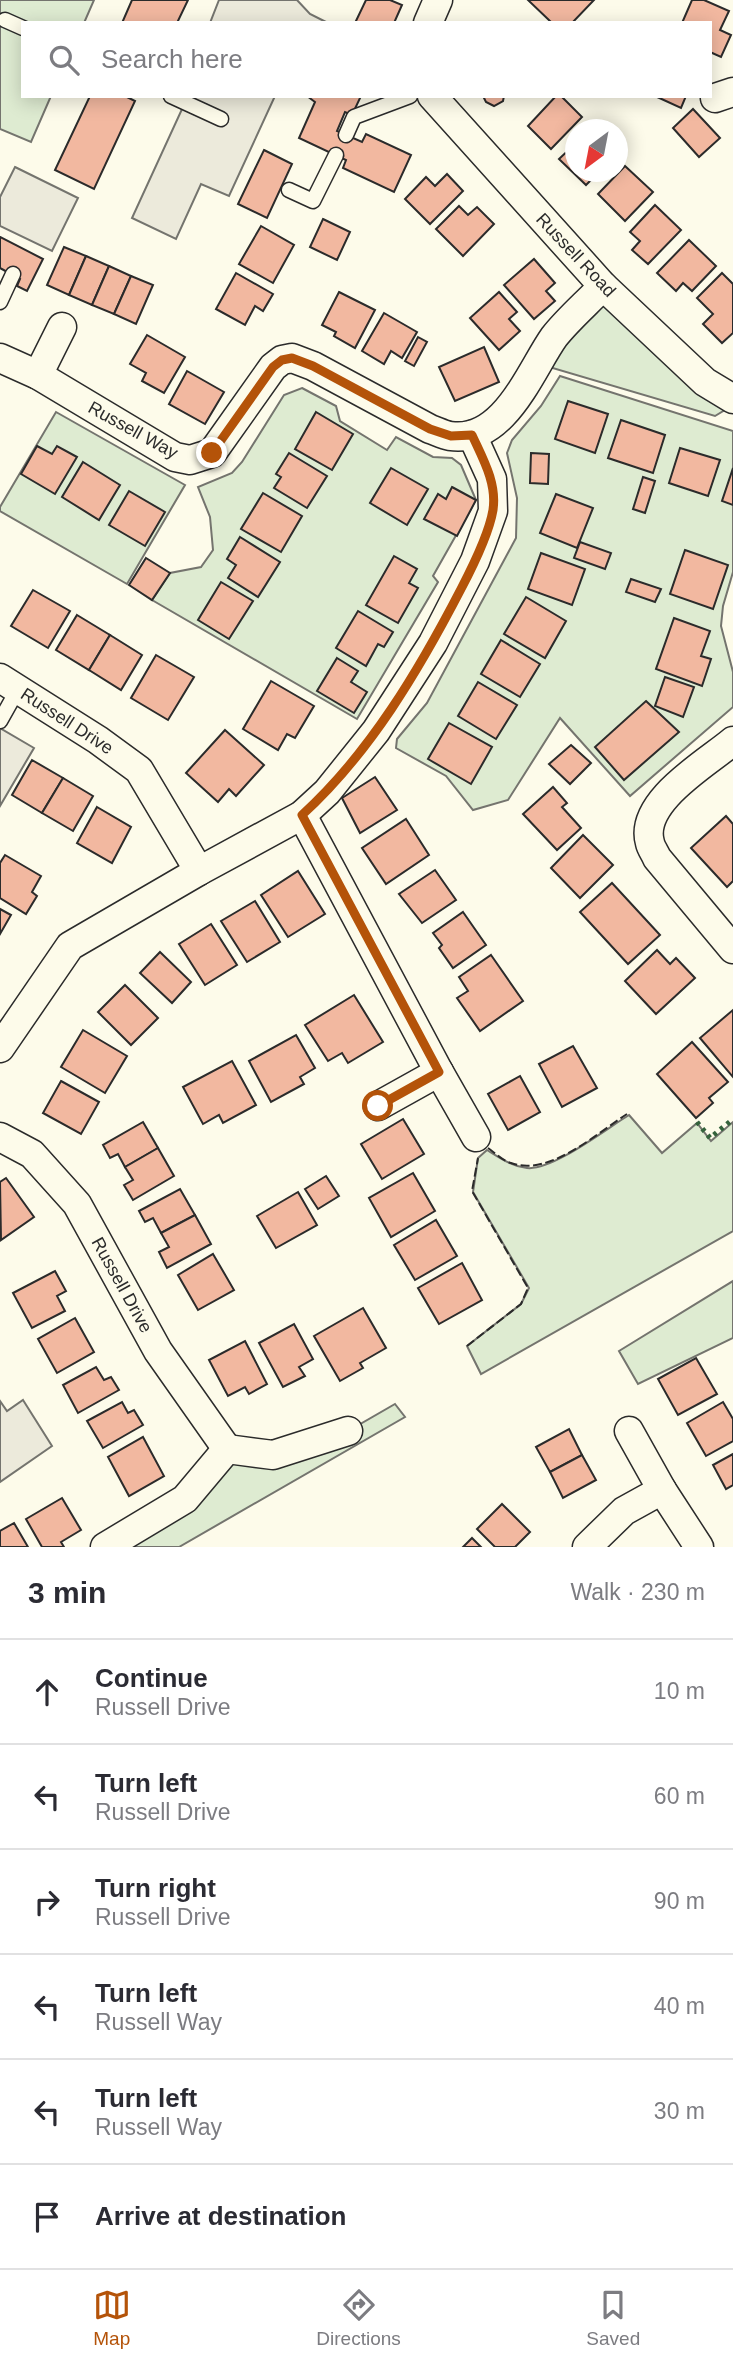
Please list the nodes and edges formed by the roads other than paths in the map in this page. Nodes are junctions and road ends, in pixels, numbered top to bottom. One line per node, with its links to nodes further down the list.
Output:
1 (438, 0): 3 (street)
2 (5, 20): 4 (lane)
3 (429, 21)
4 (21, 26)
5 (175, 98): 8 (lane)
6 (405, 98): 9 (lane)
7 (434, 98): 13 (street, Russell Road)
8 (220, 119)
9 (346, 135)
10 (336, 155): 11 (lane)
11 (289, 190)
12 (13, 275): 14 (lane)
13 (603, 286): 18 (street, Russell Road); 19 (street)
14 (0, 302)
15 (62, 327): 17 (street)
16 (0, 358): 17 (street, Russell Way)
17 (38, 375): 19 (street, Russell Way)
18 (733, 399)
19 (472, 435): 23 (street)
20 (9, 684): 21 (lane); 24 (street, Russell Drive)
21 (0, 721)
22 (733, 741): 25 (street)
23 (302, 815): 24 (street); 27 (street)
24 (199, 871): 26 (street)
25 (733, 949)
26 (0, 1048)
27 (439, 1072): 28 (street); 30 (street)
28 (378, 1106)
29 (0, 1137): 33 (street, Russell Drive)
30 (476, 1137)
31 (348, 1431): 33 (street)
32 (629, 1431): 34 (street)
33 (227, 1450): 35 (street)
34 (662, 1490): 36 (street); 37 (street)
35 (105, 1547)
36 (587, 1547)
37 (699, 1547)

